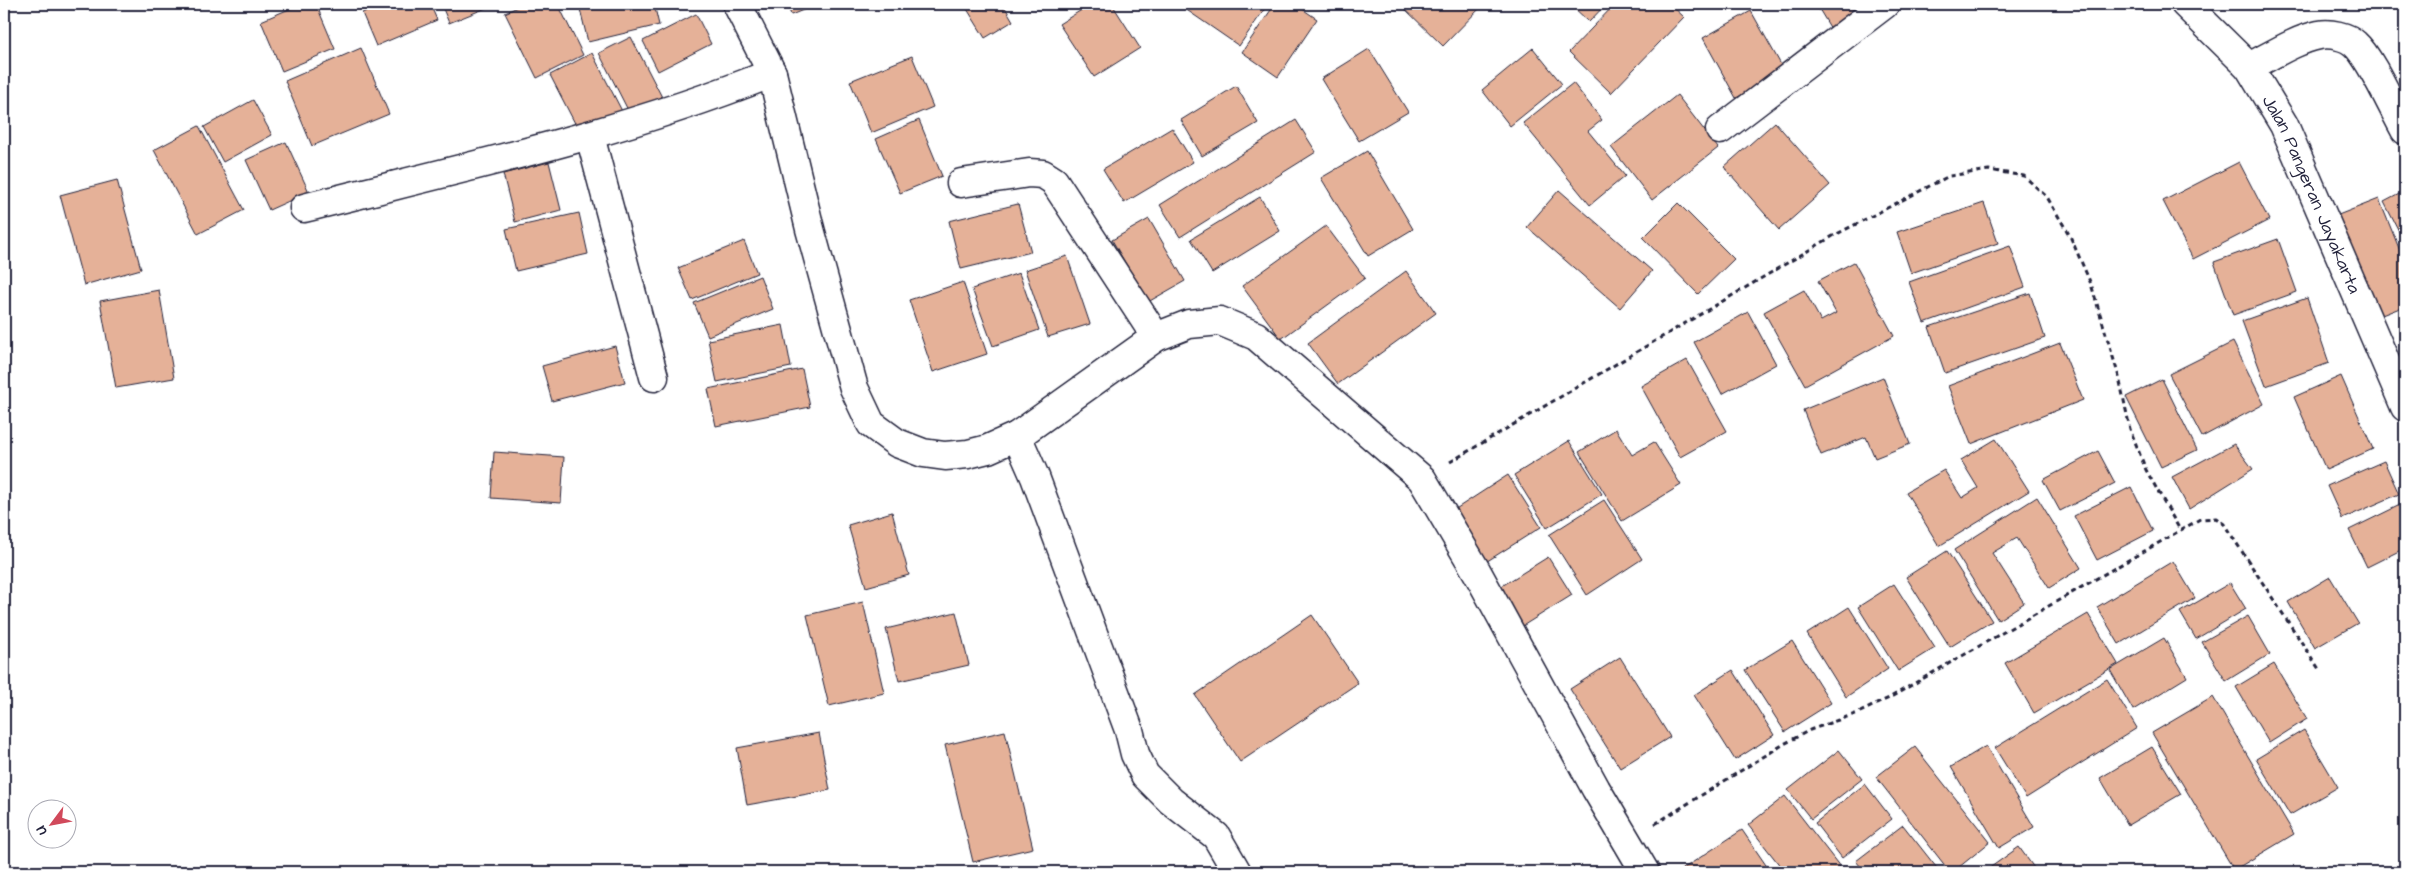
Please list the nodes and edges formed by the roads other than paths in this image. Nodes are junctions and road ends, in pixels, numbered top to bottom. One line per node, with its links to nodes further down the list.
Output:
1 (737, 4): 5 (street)
2 (1885, 4): 6 (street)
3 (2185, 4): 4 (street, Jalan Pangeran Jayakarta)
4 (2249, 67): 7 (street); 13 (street, Jalan Pangeran Jayakarta)
5 (772, 73): 8 (street); 14 (street)
6 (1720, 130)
7 (2405, 130)
8 (590, 136): 10 (street); 12 (street)
9 (962, 183): 11 (street)
10 (304, 208)
11 (1156, 338): 14 (street); 15 (street)
12 (654, 377)
13 (2405, 407)
14 (1017, 436): 16 (street)
15 (1632, 862)
16 (1237, 872)

